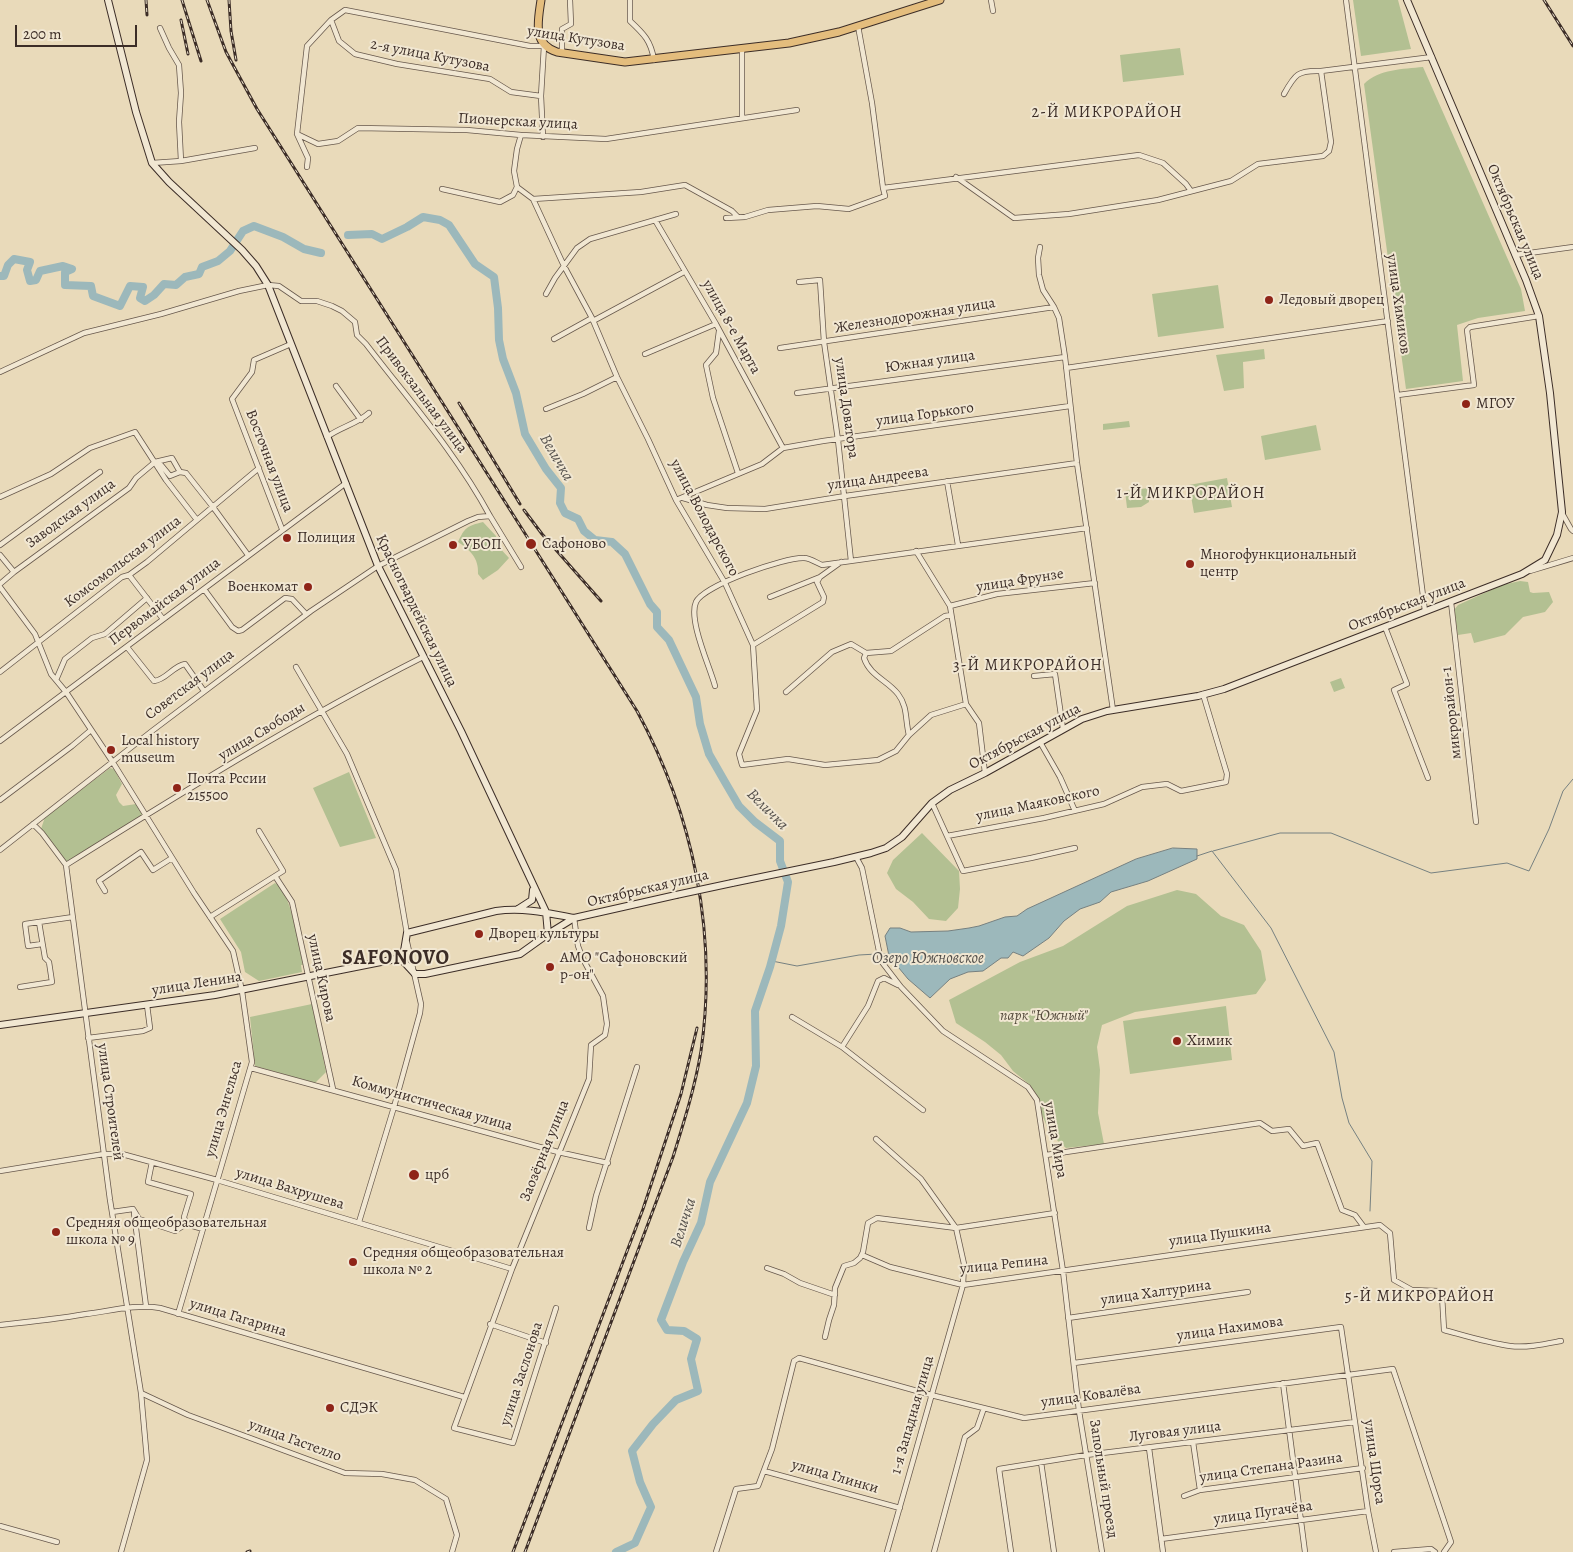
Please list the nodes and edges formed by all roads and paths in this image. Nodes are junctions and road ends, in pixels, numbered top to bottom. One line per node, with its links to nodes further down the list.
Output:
1 (108, 0): 29 (main road)
2 (541, 0): 13 (main road)
3 (570, 0): 15 (street)
4 (630, 0): 17 (street)
5 (940, 0): 11 (main road, улица Кутузова)
6 (991, 0): 9 (street)
7 (1346, 0): 18 (street, улица Химиков)
8 (1408, 0): 16 (main road, Октябрьская улица)
9 (993, 11)
10 (331, 20): 13 (street, улица Кутузова); 21 (street, 2-я улица Кутузова); 24 (street, улица Кутузова)
11 (858, 26): 14 (main road, улица Кутузова); 33 (street)
12 (160, 28): 28 (street)
13 (544, 46): 15 (main road, улица Кутузова); 21 (street)
14 (742, 50): 17 (main road, улица Кутузова); 23 (street)
15 (562, 53): 17 (main road, улица Кутузова)
16 (1432, 57): 18 (street); 43 (main road, Октябрьская улица)
17 (654, 60)
18 (1354, 66): 19 (street); 52 (street, улица Химиков)
19 (1321, 71): 20 (street); 35 (street)
20 (1284, 94)
21 (541, 96): 26 (street)
22 (797, 110): 23 (street, Пионерская улица)
23 (742, 118): 26 (street, Пионерская улица)
24 (297, 134): 25 (street, Пионерская улица); 30 (street)
25 (521, 135): 26 (street, Пионерская улица); 32 (street)
26 (543, 136)
27 (255, 148): 28 (street)
28 (181, 161): 29 (street)
29 (152, 162): 47 (main road, Красногвардейская улица)
30 (307, 166)
31 (956, 177): 33 (street); 35 (street); 35 (street)
32 (517, 187): 34 (street); 36 (street, улица Володарского)
33 (883, 188): 38 (street)
34 (442, 189)
35 (1191, 191)
36 (533, 199): 38 (street); 44 (street, улица Володарского)
37 (676, 214): 40 (street)
38 (738, 217): 39 (street)
39 (726, 218)
40 (655, 220): 44 (street); 45 (street, улица 8-е Марта)
41 (1040, 247): 49 (street)
42 (1573, 247): 43 (street)
43 (1515, 255): 50 (main road, Октябрьская улица)
44 (564, 266): 48 (street); 51 (street, улица Володарского)
45 (684, 272): 51 (street); 53 (street, улица 8-е Марта)
46 (799, 282): 56 (street, улица Доватора)
47 (268, 285): 57 (main road, Красногвардейская улица); 62 (street); 89 (street, Привокзальная улица)
48 (546, 294)
49 (1054, 307): 56 (street, Железнодорожная улица); 60 (street)
50 (1539, 316): 67 (street); 88 (main road, Октябрьская улица)
51 (593, 320): 55 (street); 63 (street, улица Володарского)
52 (1388, 321): 61 (street); 67 (street, улица Химиков)
53 (716, 324): 54 (street, улица 8-е Марта); 59 (street)
54 (719, 331): 74 (street, улица 8-е Марта); 80 (street)
55 (554, 339)
56 (824, 342): 58 (street, Железнодорожная улица); 65 (street, улица Доватора)
57 (291, 344): 72 (main road, Красногвардейская улица); 77 (street, Восточная улица)
58 (780, 348)
59 (645, 354)
60 (1065, 357): 61 (street); 65 (street, Южная улица)
61 (1066, 368): 68 (street)
62 (0, 372)
63 (617, 377): 69 (street); 86 (street, улица Володарского)
64 (336, 386): 71 (street)
65 (832, 389): 66 (street, Южная улица); 73 (street, улица Доватора)
66 (798, 393)
67 (1398, 395): 116 (street, улица Химиков)
68 (1070, 406): 73 (street, улица Горького); 76 (street)
69 (546, 409)
70 (369, 413): 71 (street)
71 (361, 420): 72 (street)
72 (327, 437): 82 (main road, Красногвардейская улица)
73 (838, 440): 74 (street, улица Горького); 83 (street, улица Доватора)
74 (783, 448): 80 (street)
75 (155, 462): 79 (street); 79 (street); 84 (street); 90 (street); 104 (street, Заводская улица)
76 (1077, 464): 81 (street, улица Андреева); 91 (street)
77 (259, 468): 87 (street, Комсомольская улица); 92 (street, Восточная улица)
78 (100, 472): 94 (street)
79 (180, 472): 87 (street)
80 (738, 473): 85 (street)
81 (947, 482): 83 (street, улица Андреева); 95 (street)
82 (346, 483): 92 (street, Первомайская улица); 102 (main road, Красногвардейская улица)
83 (845, 496): 85 (street, улица Андреева); 100 (street, улица Доватора)
84 (0, 497)
85 (682, 498): 86 (street)
86 (676, 500): 108 (street, улица Володарского)
87 (213, 507): 90 (street, Комсомольская улица); 98 (street)
88 (1562, 512): 93 (street); 105 (main road, Октябрьская улица)
89 (490, 516): 102 (street); 103 (street, Привокзальная улица)
90 (197, 520): 106 (street, Комсомольская улица)
91 (1087, 528): 95 (street); 109 (street)
92 (282, 529): 98 (street, Первомайская улица)
93 (1573, 531)
94 (0, 545)
95 (958, 545): 96 (street)
96 (916, 551): 100 (street); 115 (street)
97 (0, 554): 104 (street)
98 (248, 555): 111 (street, Первомайская улица)
99 (1573, 558): 105 (street, Октябрьская улица)
100 (851, 561): 101 (street)
101 (841, 562): 107 (street); 108 (street)
102 (378, 566): 117 (street, Советская улица); 125 (main road, Красногвардейская улица)
103 (521, 567)
104 (14, 572): 110 (street, Заводская улица)
105 (1526, 572): 114 (main road, Октябрьская улица)
106 (129, 575): 113 (street); 121 (street, Комсомольская улица)
107 (820, 577): 112 (street); 122 (street)
108 (725, 582): 122 (street, улица Володарского); 130 (street)
109 (1095, 583): 115 (street, улица Фрунзе); 137 (street)
110 (0, 585): 121 (street, улица Энгельса)
111 (204, 589): 117 (street); 119 (street, Первомайская улица)
112 (770, 597)
113 (147, 598): 119 (street); 129 (street)
114 (1451, 602): 116 (main road, Октябрьская улица); 150 (street, микрорайон-1)
115 (950, 606): 118 (street)
116 (1424, 611): 120 (main road, Октябрьская улица)
117 (306, 614): 131 (street, Советская улица)
118 (951, 615): 124 (street); 135 (street)
119 (163, 619): 123 (street, Первомайская улица)
120 (1385, 627): 134 (main road, Октябрьская улица); 145 (street)
121 (38, 642): 127 (street, Комсомольская улица); 129 (street, улица Энгельса)
122 (753, 645): 140 (street, улица Володарского)
123 (126, 647): 131 (street); 132 (street, Первомайская улица)
124 (866, 653): 133 (street); 140 (street)
125 (423, 657): 136 (street, улица Свободы); 160 (main road, Красногвардейская улица)
126 (296, 667): 136 (street)
127 (0, 672)
128 (1034, 676): 138 (street)
129 (56, 680): 132 (street, улица Энгельса)
130 (715, 686)
131 (204, 691): 143 (street, Советская улица)
132 (66, 692): 139 (street, улица Энгельса); 141 (street, Первомайская улица)
133 (786, 692)
134 (1203, 694): 137 (main road, Октябрьская улица); 148 (street, улица Маяковского)
135 (966, 704): 140 (street); 144 (street)
136 (323, 710): 149 (street, улица Свободы); 168 (street)
137 (1113, 710): 138 (main road, Октябрьская улица)
138 (1063, 729): 142 (main road, Октябрьская улица)
139 (91, 730): 143 (street, улица Энгельса); 146 (street)
140 (909, 735)
141 (0, 741)
142 (1040, 742): 144 (main road, Октябрьская улица); 148 (street)
143 (112, 761): 149 (street, улица Энгельса); 151 (street, Советская улица)
144 (984, 773): 147 (main road, Октябрьская улица)
145 (1428, 778)
146 (0, 800)
147 (932, 803): 153 (street); 156 (main road, Октябрьская улица)
148 (1074, 811): 153 (street, улица Маяковского)
149 (145, 816): 157 (street, улица Энгельса); 158 (street, улица Свободы)
150 (1476, 822)
151 (34, 824): 155 (street, Советская улица); 158 (street)
152 (259, 831): 159 (street)
153 (947, 836): 154 (street)
154 (1075, 848)
155 (0, 850)
156 (856, 857): 166 (main road, Октябрьская улица, bridge); 175 (street, улица Мира)
157 (172, 858): 161 (street); 165 (street, улица Энгельса)
158 (66, 865): 164 (street, улица Строителей)
159 (276, 876): 165 (street); 173 (street, улица Кирова)
160 (531, 881): 162 (main road); 163 (main road, Красногвардейская улица)
161 (105, 891)
162 (518, 909): 163 (main road, Октябрьская улица); 168 (main road, Октябрьская улица)
163 (546, 912): 166 (main road, Октябрьская улица); 169 (main road)
164 (72, 917): 167 (street); 178 (street, улица Строителей)
165 (210, 917): 176 (street, улица Энгельса)
166 (574, 918): 169 (main road, Октябрьская улица); 189 (street, Заозёрная улица)
167 (39, 922): 170 (street); 170 (street)
168 (407, 933): 171 (main road); 172 (street)
169 (548, 934): 172 (main road, Октябрьская улица)
170 (42, 944): 174 (street)
171 (396, 959): 172 (main road); 173 (main road, улица Ленина)
172 (415, 974): 186 (street)
173 (307, 978): 176 (main road, улица Ленина); 185 (street, улица Кирова)
174 (20, 987)
175 (901, 987): 182 (street); 191 (street, улица Мира)
176 (242, 991): 177 (main road, улица Ленина); 184 (street, улица Энгельса)
177 (146, 1005): 178 (main road, улица Ленина); 181 (street)
178 (85, 1013): 180 (main road, улица Ленина); 181 (street, улица Строителей)
179 (792, 1017): 182 (street)
180 (0, 1025)
181 (88, 1038): 190 (street, улица Строителей)
182 (842, 1047): 187 (street)
183 (637, 1067): 193 (street)
184 (250, 1068): 185 (street, Коммунистическая улица); 195 (street, улица Энгельса)
185 (333, 1089): 186 (street, Коммунистическая улица)
186 (394, 1107): 189 (street, Коммунистическая улица); 199 (street)
187 (923, 1110)
188 (876, 1139): 203 (street)
189 (558, 1152): 193 (street, Коммунистическая улица); 206 (street, Заозёрная улица)
190 (104, 1154): 192 (street, улица Вахрушева); 194 (street, улица Вахрушева); 197 (street, улица Строителей)
191 (1046, 1155): 198 (street, улица Мира); 201 (street)
192 (152, 1162): 195 (street, улица Вахрушева); 200 (street)
193 (608, 1162): 202 (street)
194 (0, 1171)
195 (217, 1180): 199 (street, улица Вахрушева); 204 (street, улица Энгельса)
196 (133, 1209): 197 (street); 200 (street); 212 (street)
197 (112, 1212): 213 (street, улица Строителей)
198 (1055, 1213): 203 (street); 208 (street, улица Мира)
199 (358, 1222): 206 (street, улица Вахрушева)
200 (186, 1224): 204 (street)
201 (1364, 1226): 208 (street, улица Пушкина); 220 (street, улица Пушкина)
202 (589, 1228)
203 (956, 1228): 205 (street); 209 (street, 1-я Западная улица)
204 (203, 1229): 215 (street, улица Энгельса)
205 (862, 1255): 209 (street, улица Репина); 211 (street)
206 (512, 1268): 217 (street, Заозёрная улица)
207 (767, 1268): 211 (street)
208 (1063, 1271): 209 (street, улица Репина); 216 (street, улица Мира)
209 (963, 1285): 226 (street, 1-я Западная улица)
210 (1248, 1292): 216 (street, улица Халтурина)
211 (835, 1295): 219 (street)
212 (146, 1306): 213 (street, улица Гагарина); 215 (street, улица Гагарина)
213 (127, 1308): 218 (street, улица Гагарина); 225 (street, улица Строителей)
214 (556, 1308): 221 (street, улица Заслонова)
215 (178, 1314): 227 (street, улица Гагарина)
216 (1068, 1318): 222 (street, улица Мира)
217 (490, 1324): 221 (street); 227 (street, Заозёрная улица)
218 (0, 1325)
219 (825, 1337)
220 (1562, 1341)
221 (546, 1343): 227 (street, улица Заслонова)
222 (1074, 1363): 223 (street, улица Нахимова); 229 (street, улица Мира)
223 (1349, 1375): 224 (street, улица Ковалёва); 230 (street, улица Щорса); 260 (street, улица Ковалёва)
224 (1283, 1383): 229 (street, улица Ковалёва); 231 (street)
225 (141, 1394): 247 (street, улица Строителей); 248 (street, улица Гастелло)
226 (932, 1395): 228 (street, улица Ковалёва); 237 (street, улица Ковалёва); 241 (street, 1-я Западная улица)
227 (464, 1397)
228 (984, 1408): 229 (street, улица Ковалёва); 251 (street)
229 (1079, 1411): 234 (street, Запольный проезд)
230 (1355, 1422): 231 (street, Луговая улица); 236 (street, улица Щорса)
231 (1289, 1430): 232 (street, Луговая улица); 238 (street)
232 (1193, 1442): 233 (street, Луговая улица); 239 (street)
233 (1149, 1448): 234 (street, Луговая улица); 245 (street)
234 (1086, 1455): 235 (street, Луговая улица); 254 (street, Запольный проезд)
235 (1041, 1462): 252 (street, Луговая улица); 253 (street)
236 (1363, 1468): 238 (street, улица Степана Разина); 242 (street, улица Щорса)
237 (764, 1470): 241 (street, улица Глинки); 249 (street)
238 (1295, 1477): 239 (street, улица Степана Разина); 243 (street)
239 (1200, 1490): 240 (street, улица Степана Разина)
240 (1184, 1496)
241 (900, 1508): 250 (street, 1-я Западная улица)
242 (1368, 1511): 243 (street, улица Пугачёва); 257 (street, улица Щорса)
243 (1301, 1520): 245 (street, улица Пугачёва); 256 (street)
244 (0, 1526): 246 (street)
245 (1161, 1539): 255 (street)
246 (57, 1542)
247 (121, 1552)
248 (452, 1552)
249 (716, 1552)
250 (887, 1552)
251 (934, 1552)
252 (1011, 1552)
253 (1054, 1552)
254 (1102, 1552)
255 (1163, 1552)
256 (1305, 1552)
257 (1376, 1552)
258 (1394, 1552): 259 (street)
259 (1434, 1552)
260 (1444, 1552)

